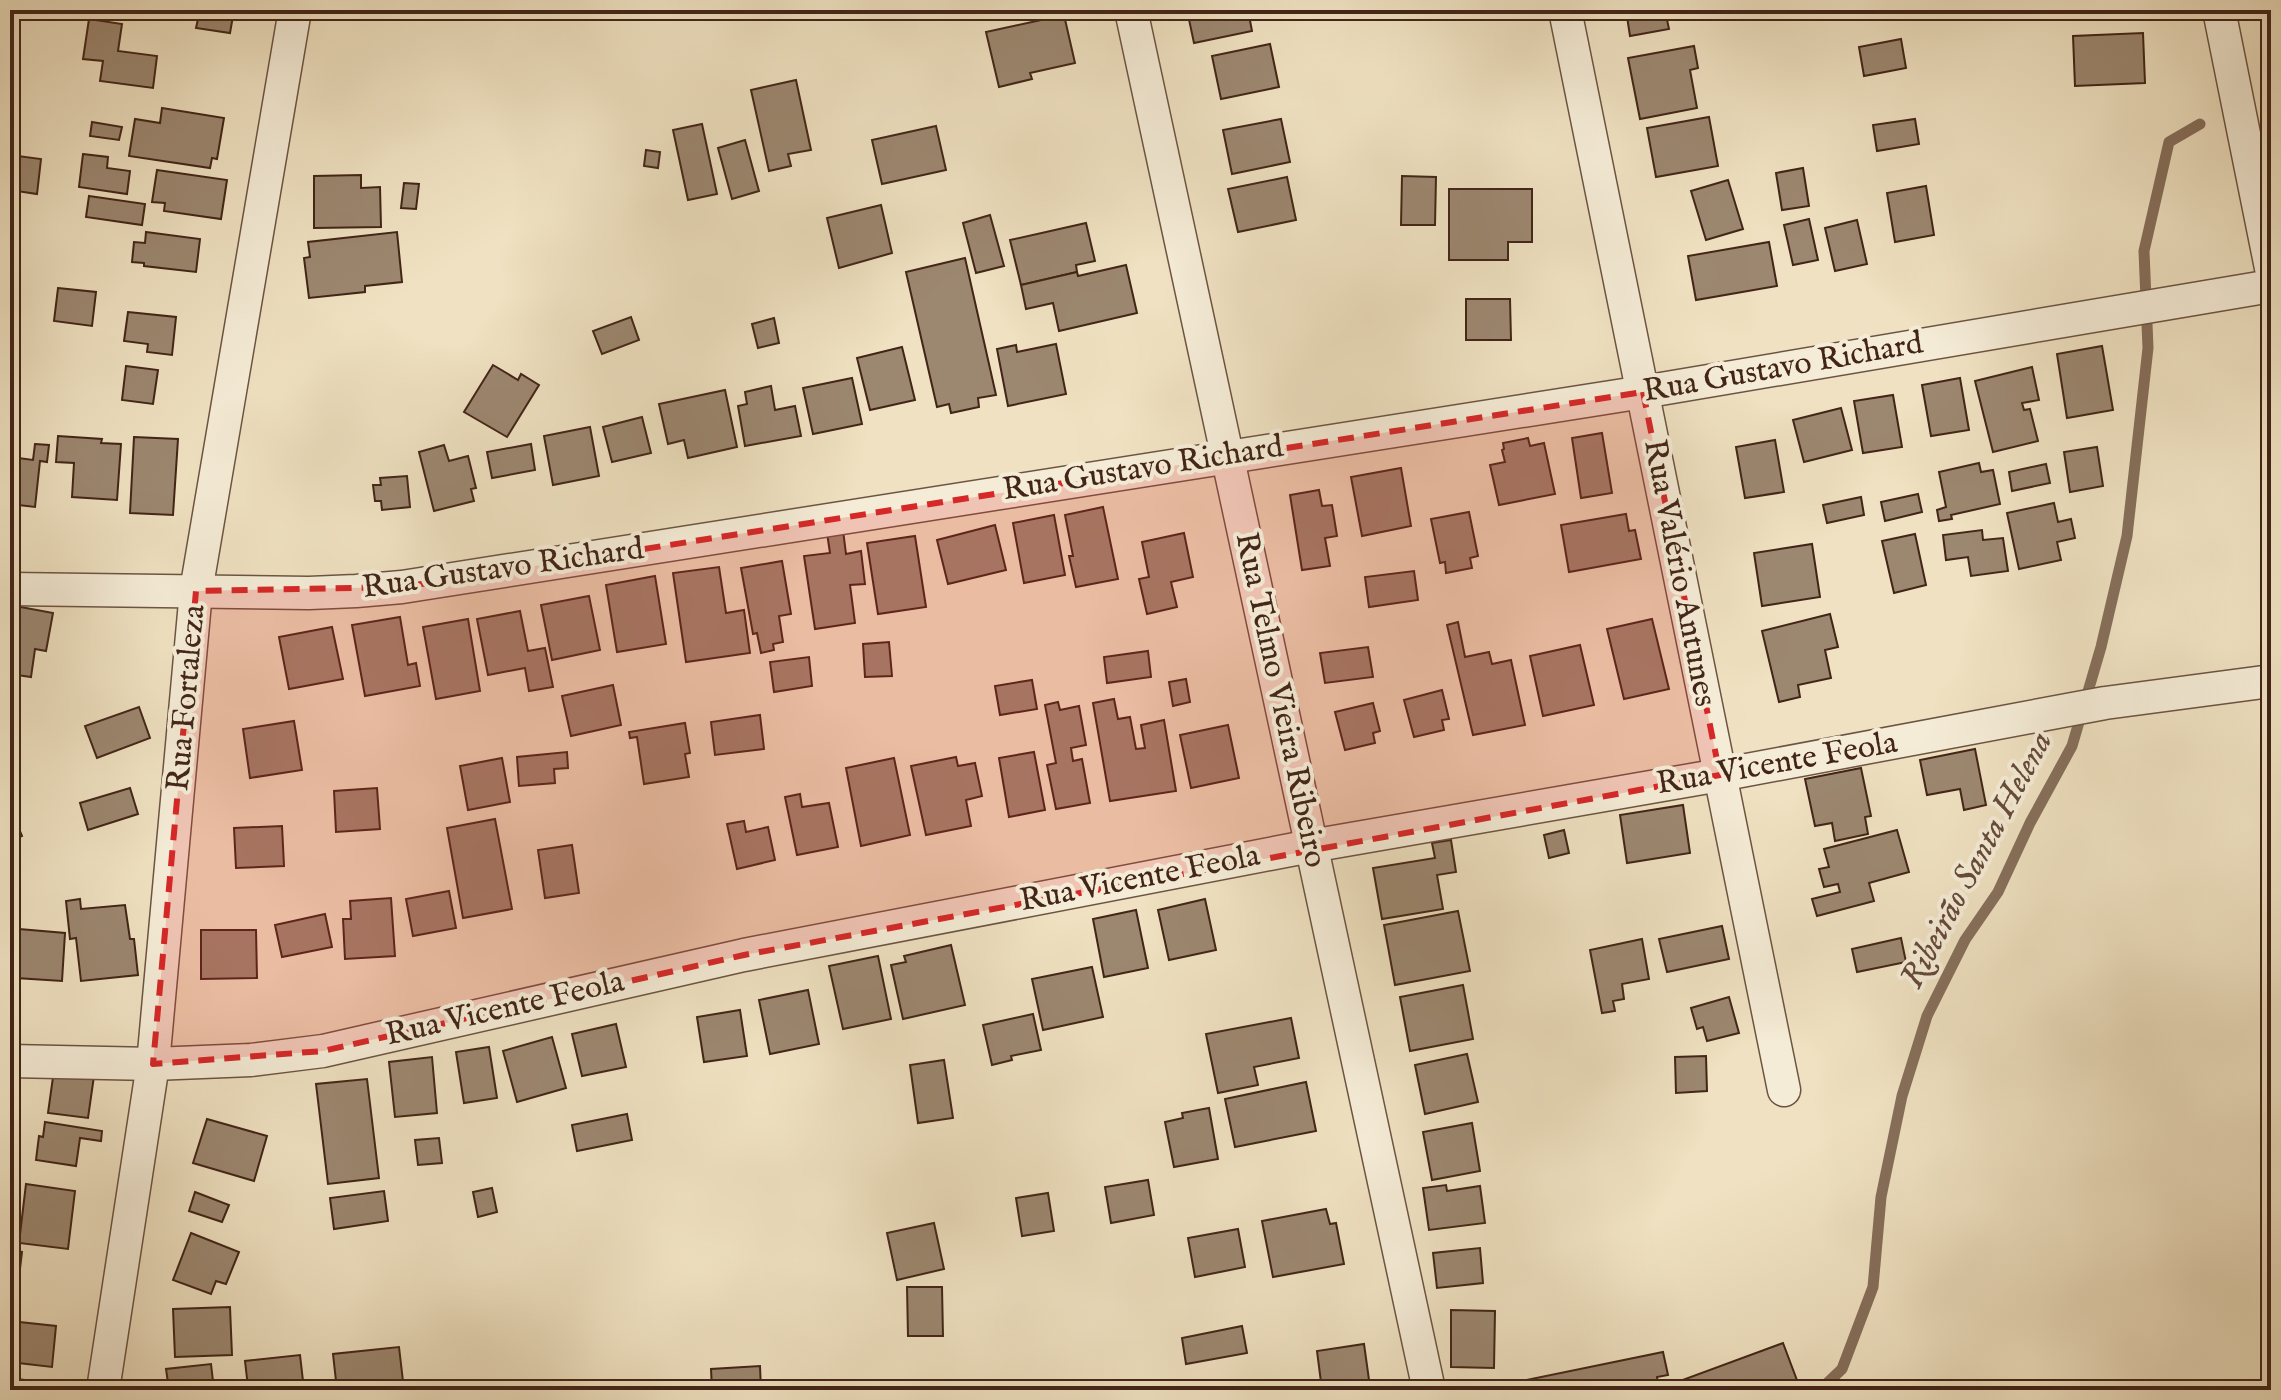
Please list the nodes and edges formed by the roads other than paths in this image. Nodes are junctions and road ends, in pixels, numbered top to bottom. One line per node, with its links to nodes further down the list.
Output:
1 (295, 10): 10 (street, Rua Fortaleza)
2 (1131, 10): 8 (street, Rua Telmo Vieira Ribeiro)
3 (1565, 10): 7 (street, Rua Valério Antunes)
4 (2219, 10): 5 (street)
5 (2271, 268)
6 (2271, 286): 7 (street, Rua Gustavo Richard)
7 (1643, 392): 8 (street, Rua Gustavo Richard); 12 (street, Rua Valério Antunes)
8 (1227, 456): 10 (street, Rua Gustavo Richard); 13 (street, Rua Telmo Vieira Ribeiro)
9 (10, 589): 10 (street, Rua Gustavo Richard)
10 (196, 591): 15 (street, Rua Fortaleza)
11 (2271, 681): 12 (street, Rua Vicente Feola)
12 (1720, 775): 13 (street, Rua Vicente Feola); 16 (street, Rua Valério Antunes)
13 (1311, 846): 15 (street, Rua Vicente Feola); 18 (street, Rua Telmo Vieira Ribeiro)
14 (10, 1061): 15 (street, Rua Vicente Feola)
15 (153, 1064): 17 (street, Rua Fortaleza)
16 (1784, 1090)
17 (103, 1390)
18 (1429, 1390)

